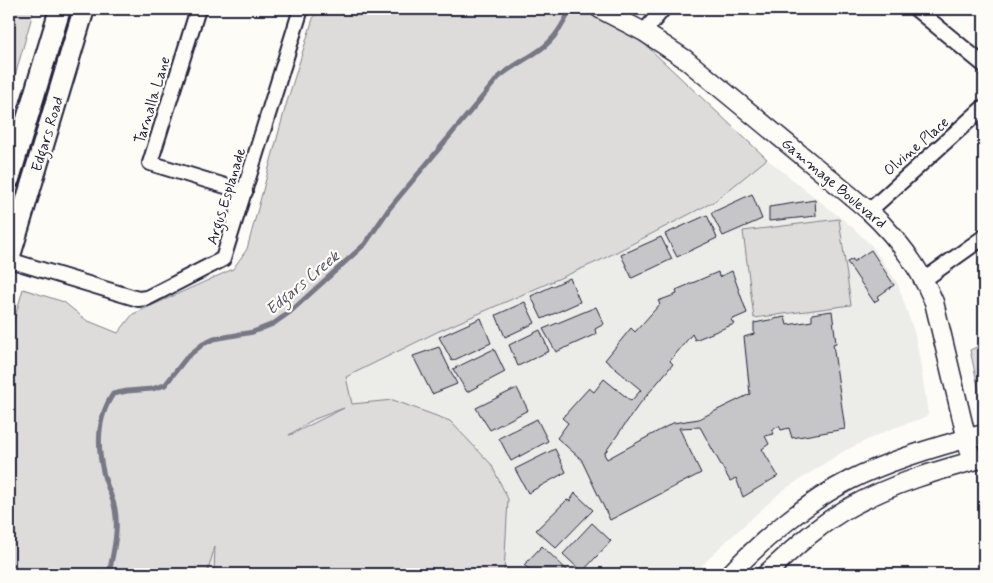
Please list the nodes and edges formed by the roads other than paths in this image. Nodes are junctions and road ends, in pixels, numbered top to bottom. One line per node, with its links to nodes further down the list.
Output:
1 (60, 9): 11 (main road, Edgars Road)
2 (84, 9): 15 (main road, Edgars Road)
3 (198, 9): 12 (street, Tarnalla Lane)
4 (300, 9): 12 (street, Argus Esplanade)
5 (663, 9): 8 (street)
6 (916, 9): 9 (street)
7 (608, 12): 8 (street, Gammage Boulevard)
8 (644, 32): 13 (street, Gammage Boulevard)
9 (984, 65)
10 (984, 107): 13 (street, Olvine Place)
11 (9, 179)
12 (245, 192): 15 (street, Argus Esplanade)
13 (869, 211): 16 (street, Gammage Boulevard)
14 (984, 237): 16 (street)
15 (9, 259)
16 (925, 279): 18 (street, Gammage Boulevard)
17 (984, 434): 18 (street)
18 (966, 439): 19 (street, Gammage Boulevard); 20 (street)
19 (978, 460): 21 (street)
20 (730, 574)
21 (766, 574)

